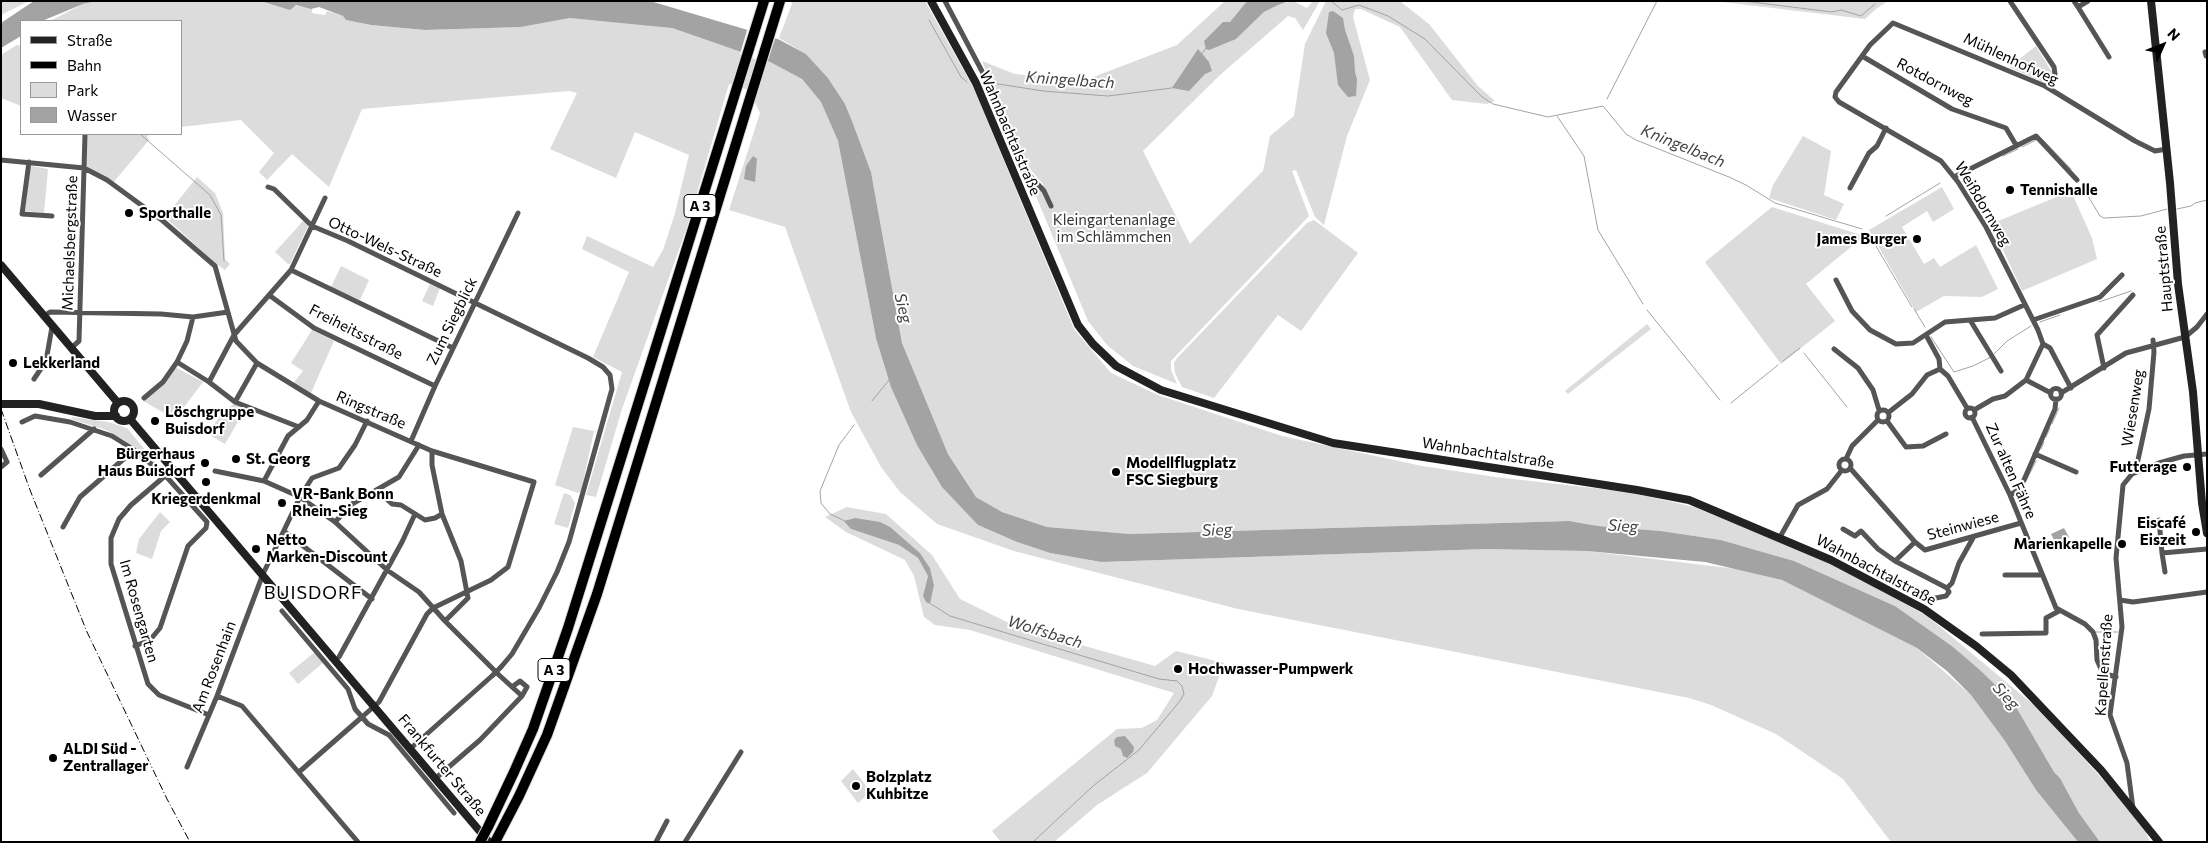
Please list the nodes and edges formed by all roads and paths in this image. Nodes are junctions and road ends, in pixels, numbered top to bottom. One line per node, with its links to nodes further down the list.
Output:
1 (764, 1): 157 (highway, A 3, bridge)
2 (780, 1): 155 (highway, A 3)
3 (931, 1): 116 (main road, Wahnbachtalstraße)
4 (946, 1): 25 (street)
5 (2010, 1): 12 (street)
6 (2074, 1): 9 (street)
7 (2088, 1): 9 (street)
8 (2151, 1): 16 (main road, Hauptstraße)
9 (2078, 7): 11 (street)
10 (1862, 56): 12 (street, Mühlenhofweg); 13 (street, Weißdornweg); 15 (street, Rotdornweg)
11 (2109, 57)
12 (2048, 87): 16 (street, Mühlenhofweg)
13 (1886, 128): 20 (street, Weißdornweg); 23 (street)
14 (85, 135): 19 (street, Michaelsbergstraße)
15 (2016, 145): 20 (street); 21 (street)
16 (2167, 149): 47 (main road, Hauptstraße)
17 (1, 160): 18 (street)
18 (29, 162): 19 (street); 27 (street)
19 (84, 168): 37 (street, Ringstraße); 38 (street, Michaelsbergstraße)
20 (1954, 176): 36 (street, Weißdornweg)
21 (2077, 180)
22 (268, 187): 28 (street, Otto-Wels-Straße)
23 (1850, 188)
24 (325, 198): 28 (street)
25 (1051, 206)
26 (518, 212): 35 (street, Zum Siegblick)
27 (52, 216)
28 (312, 226): 30 (street); 35 (street, Otto-Wels-Straße)
29 (1, 265): 40 (main road)
30 (291, 270): 33 (street); 51 (street)
31 (2122, 275): 43 (street)
32 (1836, 280): 46 (street)
33 (269, 295): 45 (street); 61 (street, Freiheitsstraße)
34 (2133, 295): 55 (street)
35 (474, 302): 51 (street, Zum Siegblick); 147 (street, Otto-Wels-Straße, bridge)
36 (2024, 305): 42 (street); 43 (street, Weißdornweg)
37 (228, 312): 41 (street); 45 (street, Ringstraße)
38 (80, 314): 40 (street); 41 (street); 50 (street, Michaelsbergstraße)
39 (2207, 314): 47 (street)
40 (44, 316): 44 (main road)
41 (193, 317): 53 (street)
42 (1970, 320): 46 (street); 57 (street)
43 (2033, 320): 49 (street, Weißdornweg)
44 (52, 327): 50 (main road); 58 (street)
45 (234, 334): 54 (street, Ringstraße); 60 (street)
46 (1926, 335): 56 (street)
47 (2185, 336): 48 (street); 92 (main road, Hauptstraße)
48 (2153, 342): 55 (street); 101 (street, Wiesenweg)
49 (2043, 344): 59 (street); 62 (street, Weißdornweg)
50 (71, 348): 69 (main road)
51 (453, 348): 61 (street, Zum Siegblick)
52 (1834, 350): 72 (street)
53 (177, 362): 60 (street); 65 (street)
54 (257, 363): 67 (street, Ringstraße); 68 (street)
55 (2104, 368): 62 (street)
56 (1940, 369): 71 (street); 74 (street)
57 (2001, 371)
58 (34, 379)
59 (2026, 380): 63 (street); 73 (street)
60 (209, 382): 68 (street)
61 (435, 386): 85 (street, Zum Siegblick)
62 (2072, 388): 64 (street)
63 (2051, 393): 64 (street); 66 (street)
64 (2062, 393): 66 (street)
65 (144, 398)
66 (2056, 400): 90 (street)
67 (319, 401): 79 (street, Ringstraße); 82 (street)
68 (235, 402): 82 (street)
69 (118, 403): 75 (main road); 77 (main road)
70 (2, 404): 75 (main road)
71 (1967, 408): 73 (street); 76 (street, Zur alten Fähre)
72 (1879, 410): 74 (street); 78 (street)
73 (1974, 410): 76 (street)
74 (1888, 412): 80 (street)
75 (116, 416): 77 (main road)
76 (1972, 417): 105 (street, Zur alten Fähre)
77 (130, 419): 96 (main road, Frankfurter Straße)
78 (1878, 420): 80 (street); 93 (street)
79 (367, 421): 85 (street, Ringstraße); 106 (street, Am Rosenhain)
80 (1887, 421): 84 (street)
81 (22, 422): 83 (street)
82 (299, 427): 103 (street)
83 (94, 429): 88 (street); 100 (street)
84 (1946, 434)
85 (411, 441): 86 (street, Ringstraße)
86 (419, 445): 89 (street, Ringstraße); 104 (street)
87 (1, 449): 94 (street)
88 (134, 450): 102 (street); 112 (street)
89 (432, 451): 108 (street); 128 (street, Ringstraße)
90 (2035, 454): 99 (street); 105 (street)
91 (2207, 454): 92 (street)
92 (2198, 455): 101 (street); 115 (main road, Hauptstraße)
93 (1846, 459): 95 (street); 97 (street)
94 (1, 467)
95 (1850, 468): 97 (street); 118 (street, Steinwiese)
96 (172, 470): 102 (street, Im Rosengarten); 124 (main road, Frankfurter Straße)
97 (1842, 470): 116 (street)
98 (214, 471): 103 (street)
99 (2076, 472)
100 (41, 474)
101 (2132, 474): 132 (street, Kapellenstraße)
102 (165, 476): 138 (street, Im Rosengarten); 138 (street)
103 (264, 481): 106 (street)
104 (377, 490): 107 (street); 110 (street)
105 (2010, 495): 111 (street, Zur alten Fähre)
106 (300, 497): 110 (street); 114 (street, Am Rosenhain)
107 (414, 514): 108 (street); 122 (street)
108 (442, 514): 128 (street)
109 (2159, 520): 120 (street)
110 (335, 522): 122 (street)
111 (2021, 524): 117 (street, Steinwiese); 125 (street, Zur alten Fähre)
112 (63, 528)
113 (1843, 529): 121 (street)
114 (285, 532): 124 (street, Am Rosenhain); 130 (street)
115 (2207, 533)
116 (1780, 537): 152 (main road, Wahnbachtalstraße)
117 (1973, 537): 118 (street, Steinwiese); 127 (street)
118 (1914, 542): 121 (street, Steinwiese)
119 (2207, 550): 120 (street)
120 (2162, 553): 123 (street)
121 (1895, 561): 127 (street)
122 (387, 570): 130 (street); 133 (street)
123 (2165, 572)
124 (263, 574): 142 (street, Am Rosenhain); 144 (main road, Frankfurter Straße)
125 (2042, 574): 126 (street); 135 (street, Zur alten Fähre)
126 (2004, 575)
127 (1947, 588): 131 (street)
128 (466, 592): 133 (street); 136 (street)
129 (2207, 592): 132 (street)
130 (372, 599): 139 (street)
131 (1931, 599)
132 (2120, 600): 140 (street, Kapellenstraße)
133 (433, 608): 136 (street); 144 (street)
134 (282, 611): 146 (street, Frankfurter Straße)
135 (2058, 611): 137 (street); 140 (street)
136 (445, 621): 141 (street)
137 (1982, 634)
138 (135, 646): 145 (street, Im Rosengarten)
139 (339, 657)
140 (2116, 677): 152 (street, Kapellenstraße)
141 (512, 687): 143 (street); 143 (street)
142 (217, 696): 145 (street, Am Rosenhain); 150 (street)
143 (522, 696): 151 (street)
144 (374, 707): 146 (street); 147 (main road, Frankfurter Straße)
145 (209, 715): 149 (street, Am Rosenhain)
146 (362, 717): 150 (street); 153 (street, Frankfurter Straße)
147 (410, 749): 151 (main road, Frankfurter Straße)
148 (740, 752): 159 (street)
149 (187, 767)
150 (299, 772): 156 (street)
151 (436, 778): 155 (main road, Frankfurter Straße)
152 (2133, 808): 160 (main road, Wahnbachtalstraße)
153 (454, 813)
154 (667, 821): 158 (street)
155 (493, 840)
156 (358, 842)
157 (480, 842)
158 (656, 842)
159 (685, 842)
160 (2159, 842)

